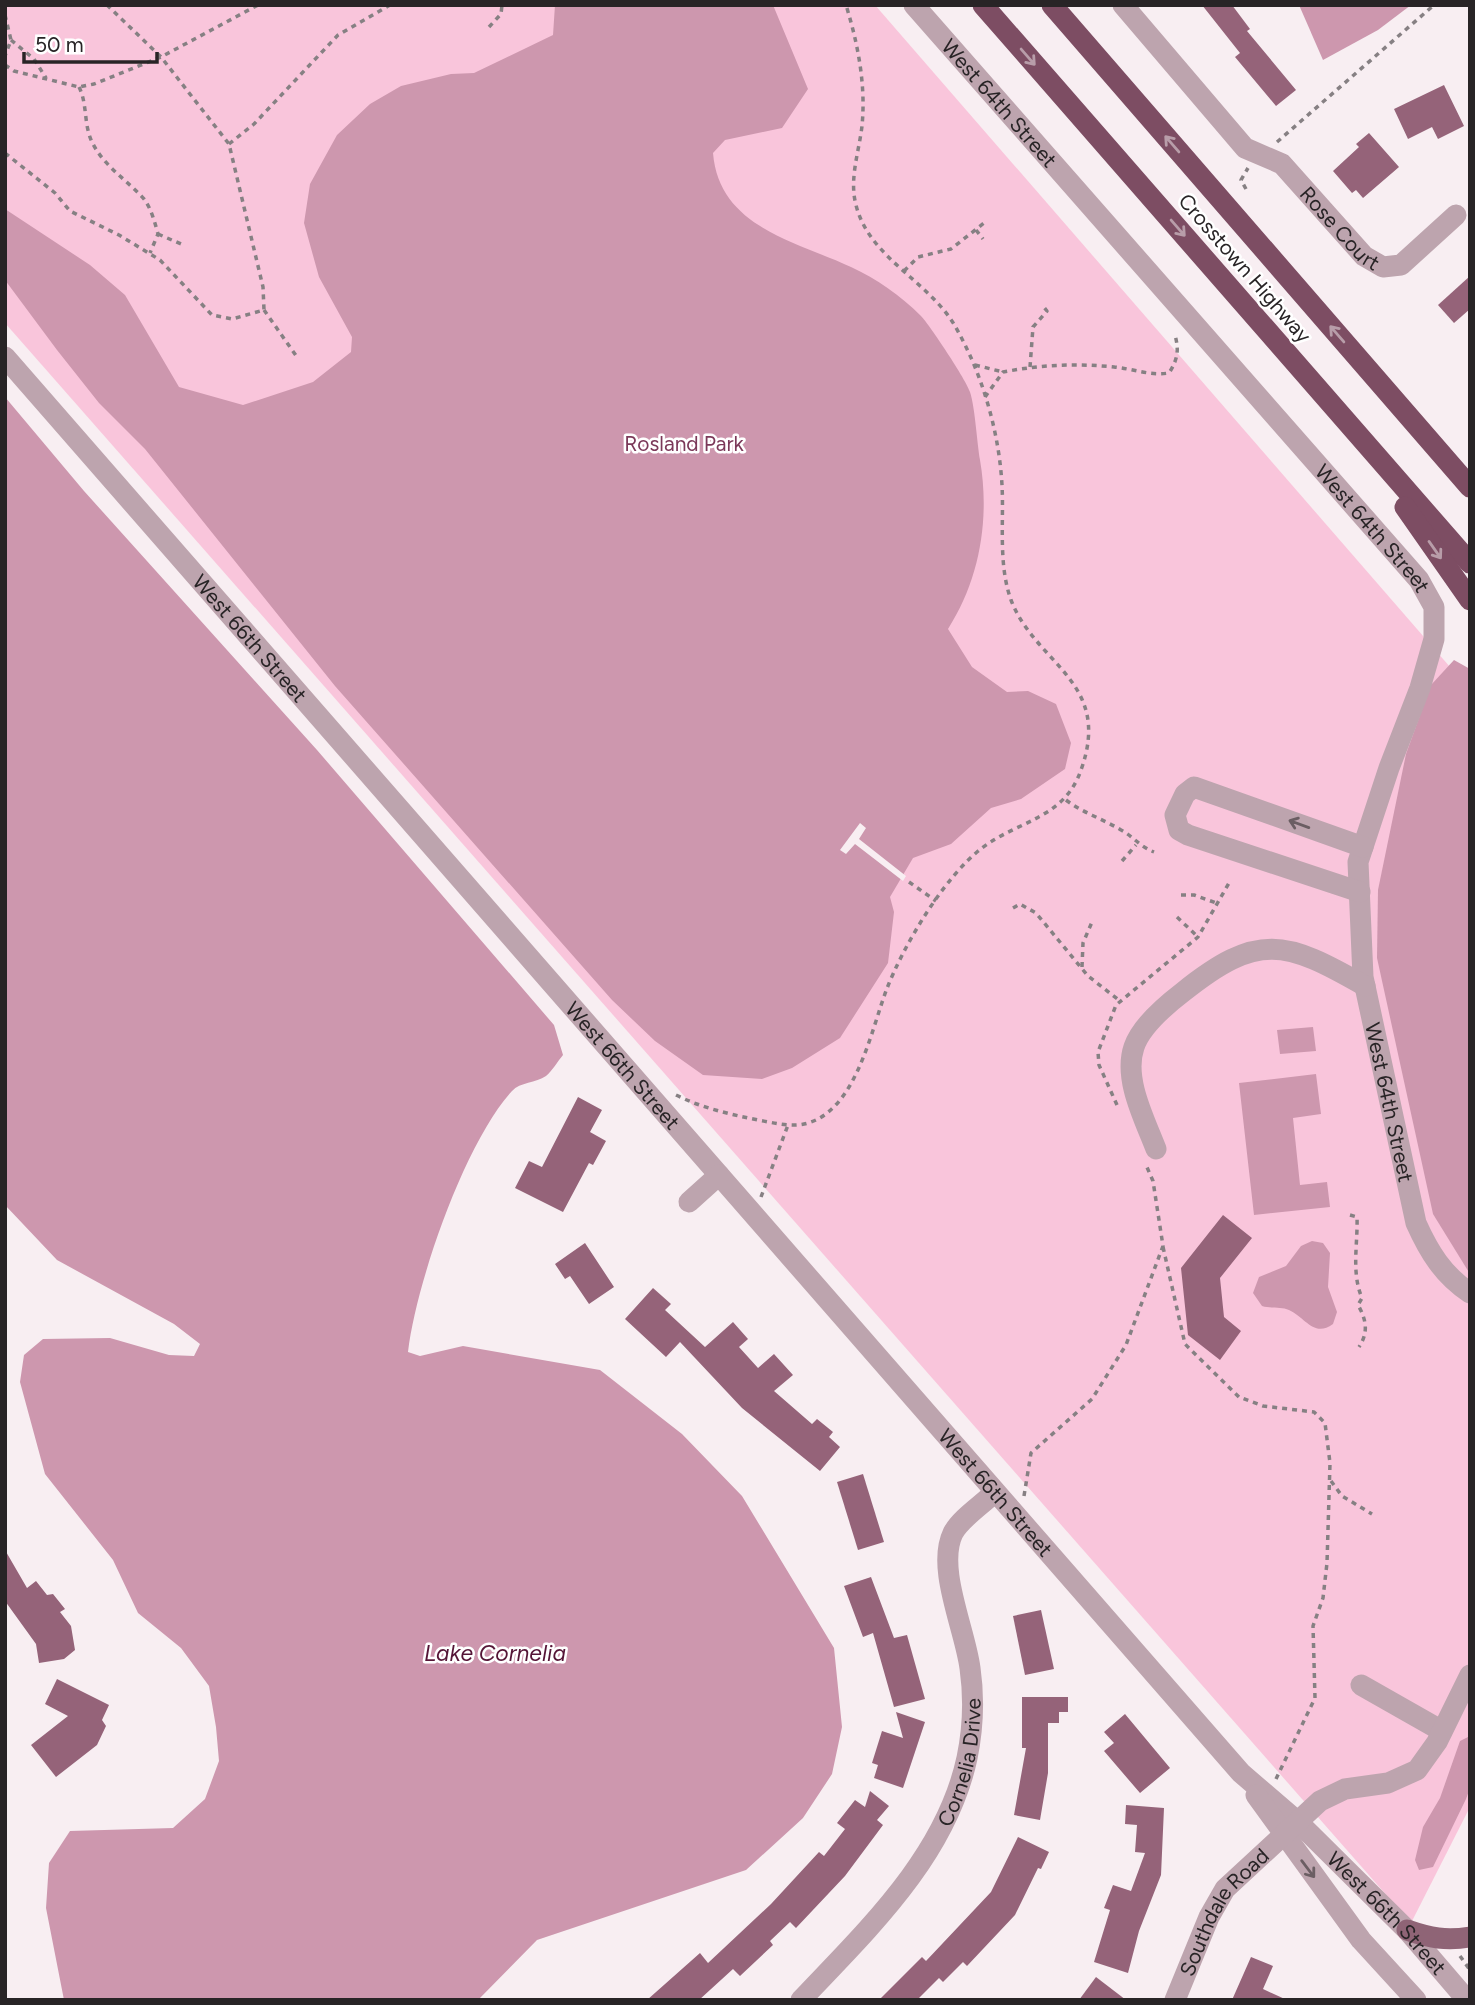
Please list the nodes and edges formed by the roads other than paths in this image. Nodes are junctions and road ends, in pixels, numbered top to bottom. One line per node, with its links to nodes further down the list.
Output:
1 (914, 5): 13 (street, West 64th Street)
2 (983, 5): 8 (highway, Crosstown Highway, one-way to 8)
3 (1052, 5): 7 (highway, Crosstown Highway, one-way to 3)
4 (1123, 5): 5 (street, Rose Court)
5 (1456, 215)
6 (5, 357): 17 (street, West 66th Street)
7 (1381, 386): 9 (highway); 10 (highway, Crosstown Highway)
8 (1340, 413): 11 (highway, Crosstown Highway); 12 (highway, one-way to 12)
9 (1470, 473)
10 (1470, 487)
11 (1470, 563)
12 (1470, 600)
13 (1363, 847): 14 (street, West 64th Street); 14 (street, one-way to 14)
14 (1360, 892): 15 (street, West 64th Street)
15 (1365, 986): 16 (street); 19 (street, West 64th Street)
16 (1149, 1154)
17 (719, 1175): 18 (street); 20 (street, West 66th Street)
18 (689, 1202)
19 (1470, 1293)
20 (995, 1492): 24 (street, West 66th Street); 27 (street, Cornelia Drive)
21 (1362, 1685): 23 (street)
22 (1467, 1690): 23 (street)
23 (1442, 1731): 24 (street)
24 (1291, 1829): 25 (street, West 66th Street); 28 (street, Southdale Road); 29 (street, West 66th Street, one-way to 29)
25 (1407, 1930): 26 (main road); 30 (street, West 66th Street)
26 (1470, 1937)
27 (801, 2000)
28 (1175, 2000)
29 (1416, 2000)
30 (1467, 2000)

